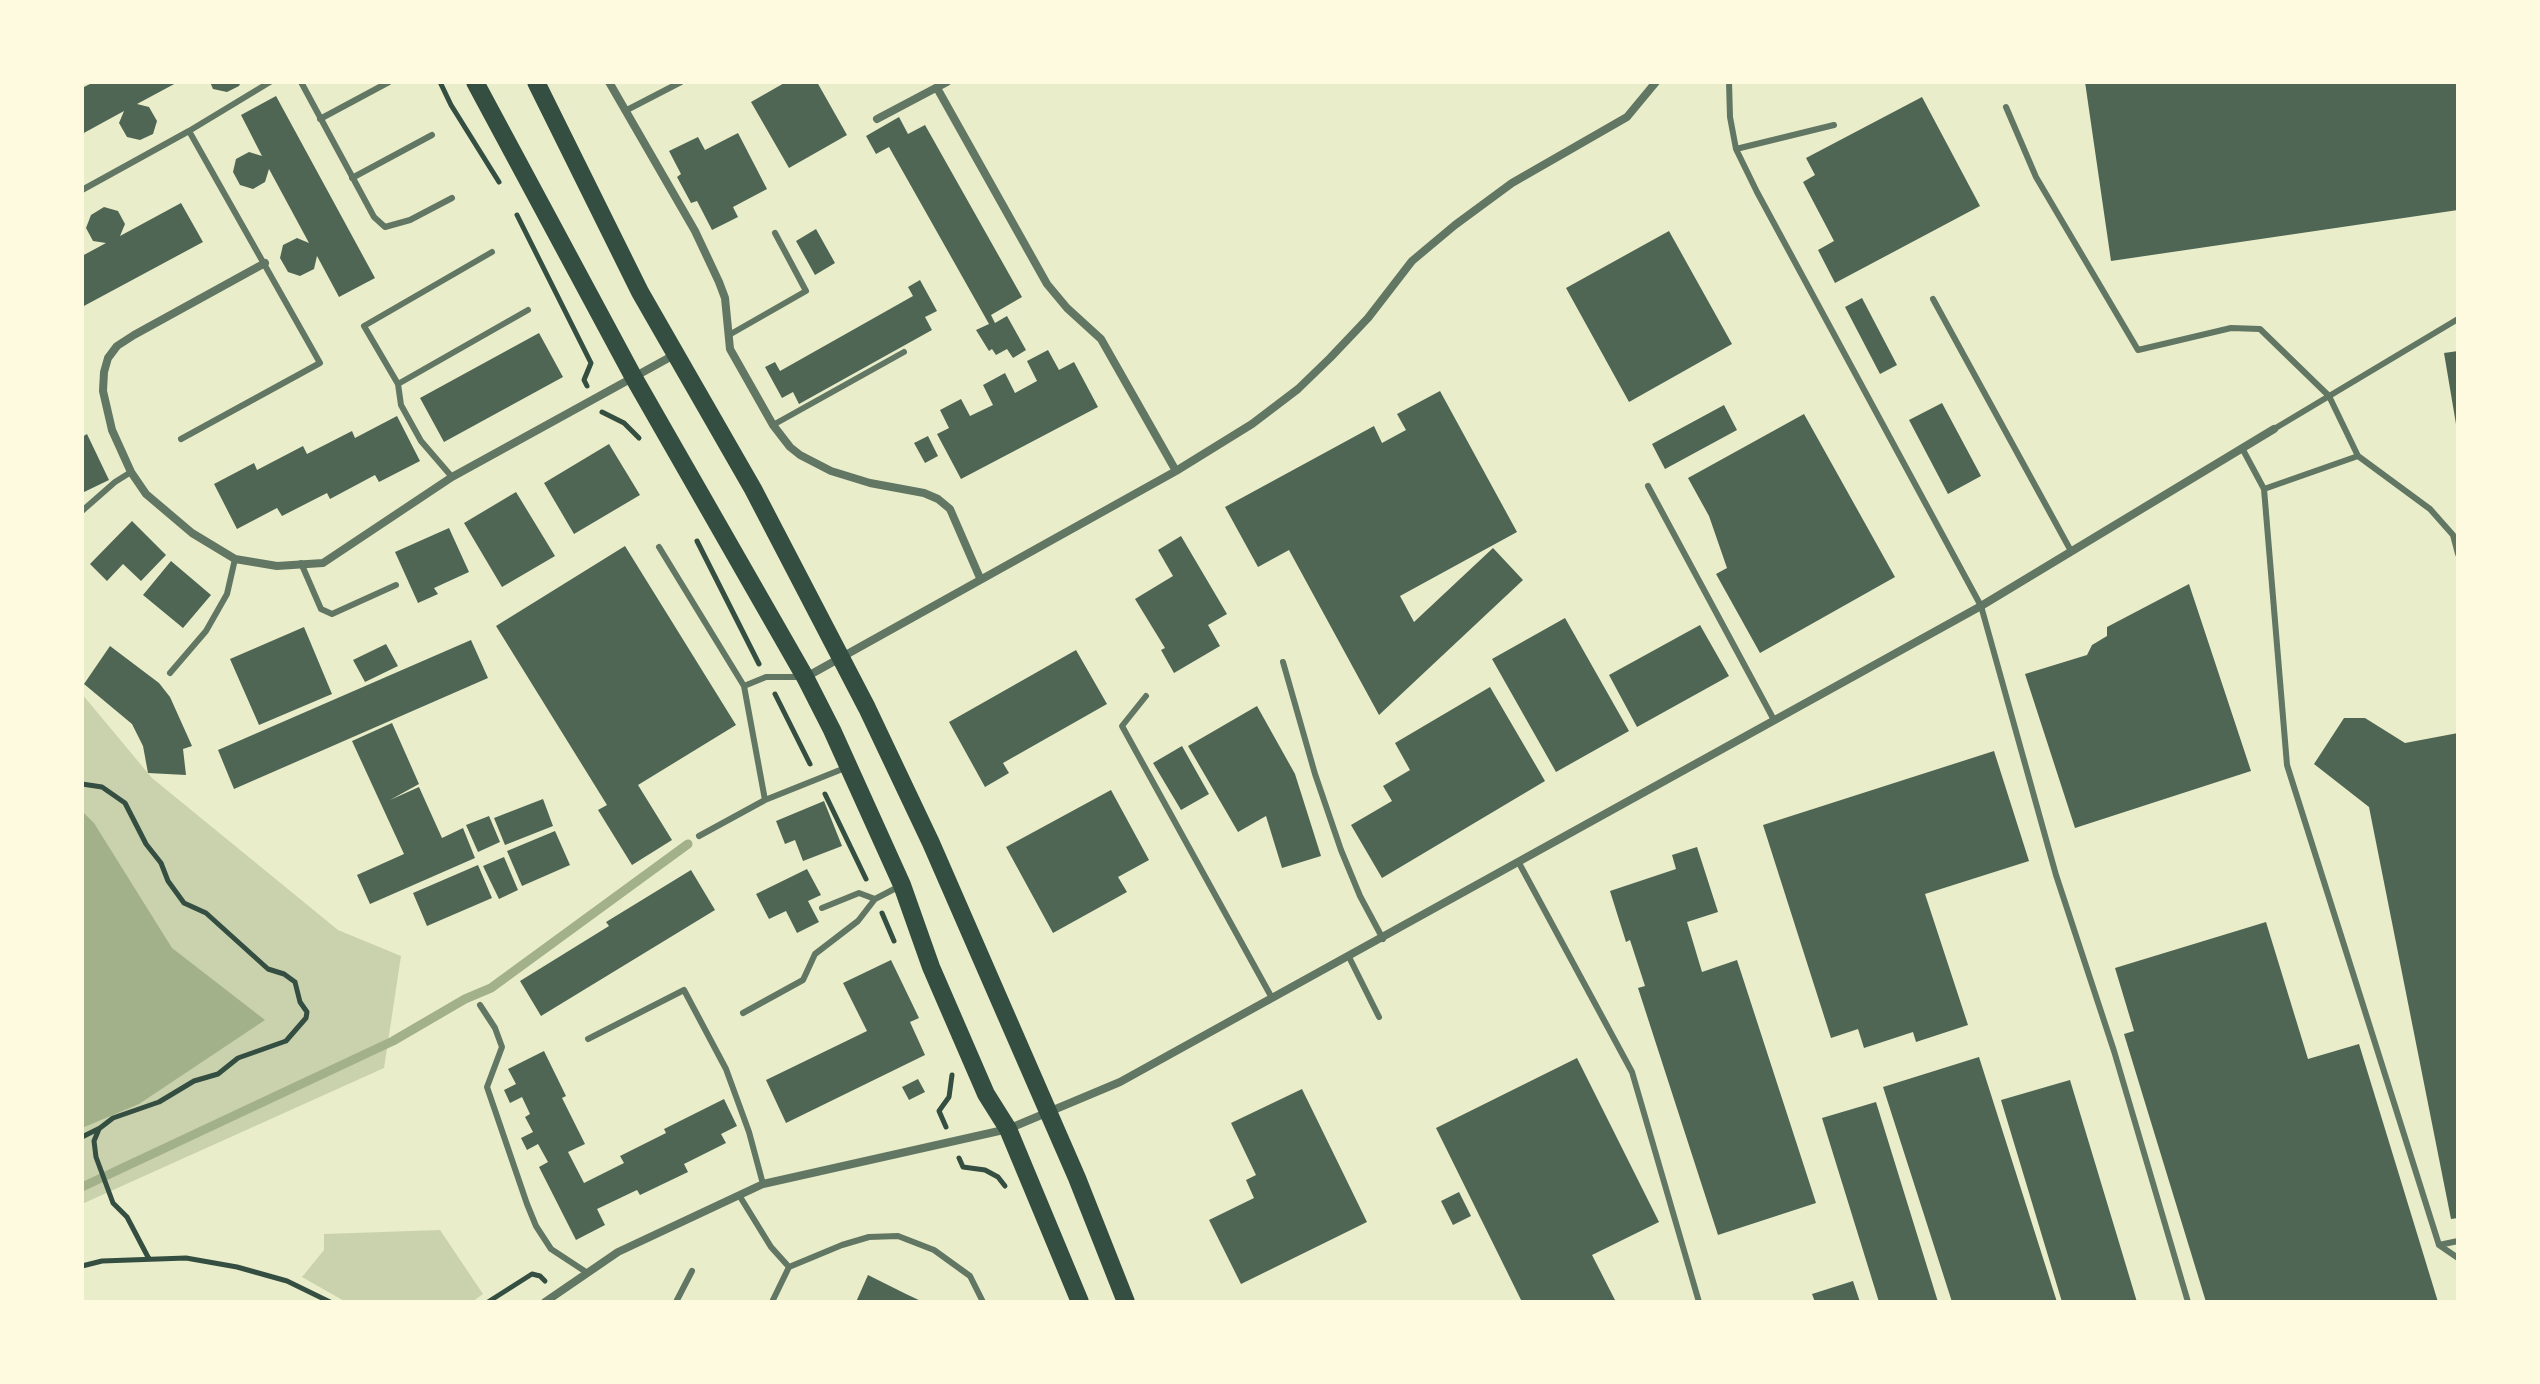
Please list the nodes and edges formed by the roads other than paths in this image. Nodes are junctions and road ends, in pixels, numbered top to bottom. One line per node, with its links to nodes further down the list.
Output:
1 (270, 82): 17 (lane)
2 (301, 82): 14 (lane)
3 (389, 82): 14 (lane)
4 (475, 82): 32 (main road)
5 (536, 82): 31 (main road)
6 (609, 82): 13 (street)
7 (681, 82): 13 (lane)
8 (947, 82): 11 (street)
9 (1656, 82): 40 (street)
10 (1729, 82): 19 (lane)
11 (937, 88): 15 (street); 40 (street)
12 (2006, 107): 34 (lane)
13 (625, 111): 29 (street)
14 (320, 119): 20 (lane)
15 (877, 119)
16 (1834, 125): 19 (lane)
17 (189, 131): 21 (lane); 25 (lane)
18 (432, 135): 20 (lane)
19 (1736, 149): 54 (lane)
20 (352, 178): 22 (lane)
21 (82, 190)
22 (452, 198)
23 (775, 233): 29 (lane)
24 (492, 252): 33 (lane)
25 (265, 263): 37 (lane); 41 (street)
26 (1933, 299): 48 (lane)
27 (528, 310): 33 (lane)
28 (2458, 319): 34 (lane)
29 (729, 335): 35 (street)
30 (904, 352): 35 (lane)
31 (677, 353): 32 (street); 55 (main road)
32 (634, 378): 42 (street); 58 (main road)
33 (398, 384): 42 (lane)
34 (2329, 396): 36 (lane); 39 (lane)
35 (773, 425): 52 (street)
36 (2274, 429): 38 (street)
37 (181, 439)
38 (2242, 448): 44 (lane); 48 (street)
39 (2358, 456): 44 (lane); 46 (lane)
40 (1176, 471): 52 (street)
41 (131, 472): 45 (lane); 50 (street)
42 (452, 477): 51 (street)
43 (1648, 486): 61 (lane)
44 (2264, 489): 81 (lane)
45 (82, 511)
46 (2456, 534): 49 (lane)
47 (659, 547): 59 (lane)
48 (2071, 551): 54 (street)
49 (2458, 554)
50 (235, 559): 51 (street); 57 (lane)
51 (301, 563): 53 (lane)
52 (980, 578): 55 (street)
53 (396, 585)
54 (1981, 606): 61 (street); 93 (lane)
55 (843, 656): 58 (street); 76 (main road)
56 (1283, 662): 69 (lane)
57 (170, 673)
58 (805, 677): 59 (lane); 62 (main road)
59 (744, 686): 63 (lane)
60 (1146, 696): 71 (lane)
61 (1774, 720): 65 (street)
62 (849, 767): 63 (lane); 66 (main road)
63 (765, 800): 64 (lane)
64 (699, 836)
65 (1519, 863): 69 (street); 92 (lane)
66 (902, 885): 67 (lane); 77 (main road)
67 (875, 899): 68 (lane); 73 (lane)
68 (822, 908)
69 (1383, 939): 70 (street)
70 (1349, 957): 71 (street); 74 (lane)
71 (1272, 998): 76 (street)
72 (480, 1005): 85 (lane)
73 (743, 1013)
74 (1379, 1017)
75 (588, 1039): 78 (lane)
76 (1048, 1113): 77 (street); 91 (main road)
77 (1008, 1129): 78 (street); 90 (main road)
78 (763, 1184): 79 (street)
79 (739, 1195): 83 (lane); 85 (street)
80 (2458, 1241): 81 (lane)
81 (2439, 1245): 82 (lane)
82 (2458, 1258)
83 (789, 1267): 87 (lane); 89 (lane)
84 (692, 1271): 88 (lane)
85 (586, 1272): 86 (street)
86 (549, 1299)
87 (981, 1301)
88 (676, 1302)
89 (772, 1302)
90 (1080, 1302)
91 (1126, 1302)
92 (1699, 1302)
93 (2188, 1302)

